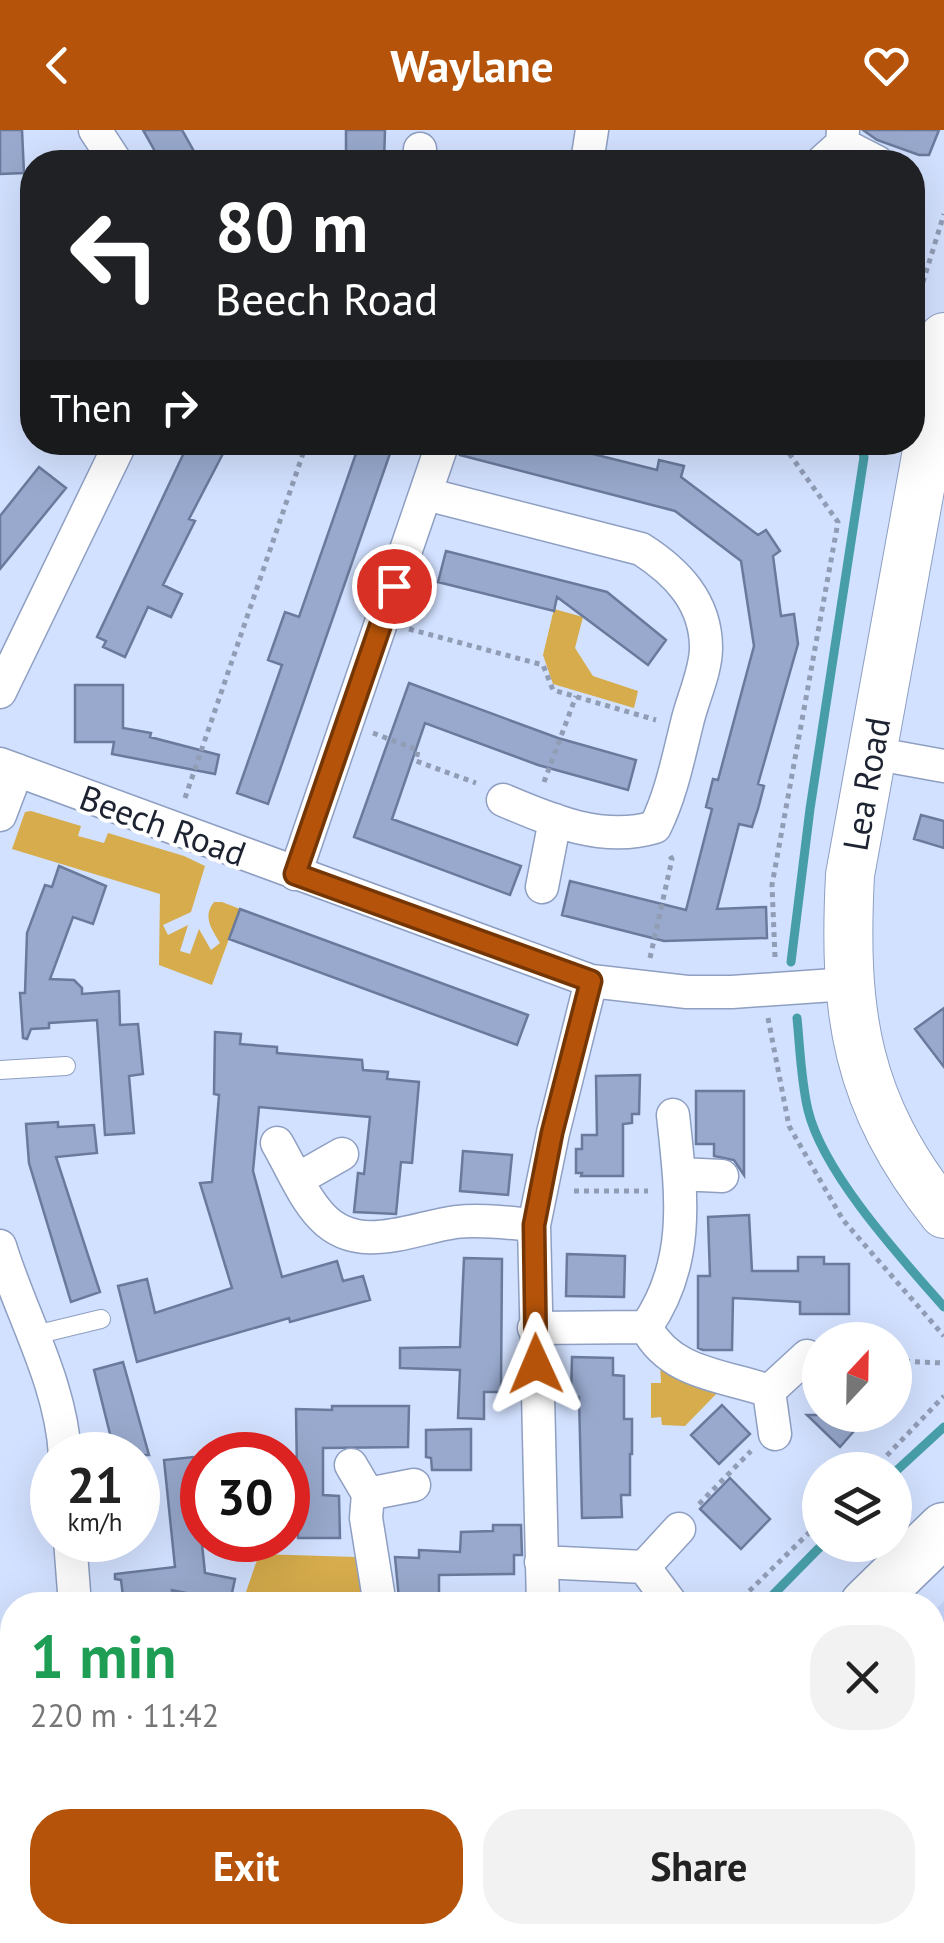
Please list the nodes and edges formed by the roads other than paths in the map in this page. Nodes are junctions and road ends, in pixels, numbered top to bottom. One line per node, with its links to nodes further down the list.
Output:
1 (944, 337): 6 (street, Lea Road)
2 (116, 455): 5 (street)
3 (438, 455): 4 (street)
4 (426, 494): 10 (street); 11 (street)
5 (0, 692)
6 (872, 754): 7 (street); 13 (street, Lea Road)
7 (944, 766)
8 (9, 767): 9 (street); 10 (street, Beech Road)
9 (0, 815)
10 (295, 874): 12 (street, Beech Road)
11 (542, 887)
12 (591, 981): 13 (street, Beech Road); 23 (street)
13 (848, 984): 22 (street, Lea Road)
14 (66, 1066): 15 (lane)
15 (0, 1070)
16 (673, 1115): 21 (street)
17 (277, 1143): 20 (street)
18 (342, 1154): 20 (street)
19 (722, 1176): 21 (street)
20 (298, 1179): 23 (street)
21 (680, 1182): 26 (street)
22 (944, 1214)
23 (534, 1225): 27 (street)
24 (0, 1246): 28 (street)
25 (101, 1319): 28 (lane)
26 (646, 1327): 27 (street); 30 (street)
27 (534, 1328): 39 (street)
28 (35, 1335): 31 (street)
29 (802, 1361): 30 (street)
30 (769, 1391): 32 (street)
31 (61, 1432)
32 (776, 1434)
33 (351, 1465): 35 (street)
34 (414, 1485): 35 (street)
35 (368, 1494): 42 (street)
36 (679, 1529): 40 (street)
37 (944, 1529): 45 (main road)
38 (71, 1562): 41 (street)
39 (541, 1562): 40 (street); 43 (street)
40 (644, 1568): 44 (street)
41 (73, 1592)
42 (378, 1592)
43 (542, 1592)
44 (662, 1592)
45 (879, 1592)

